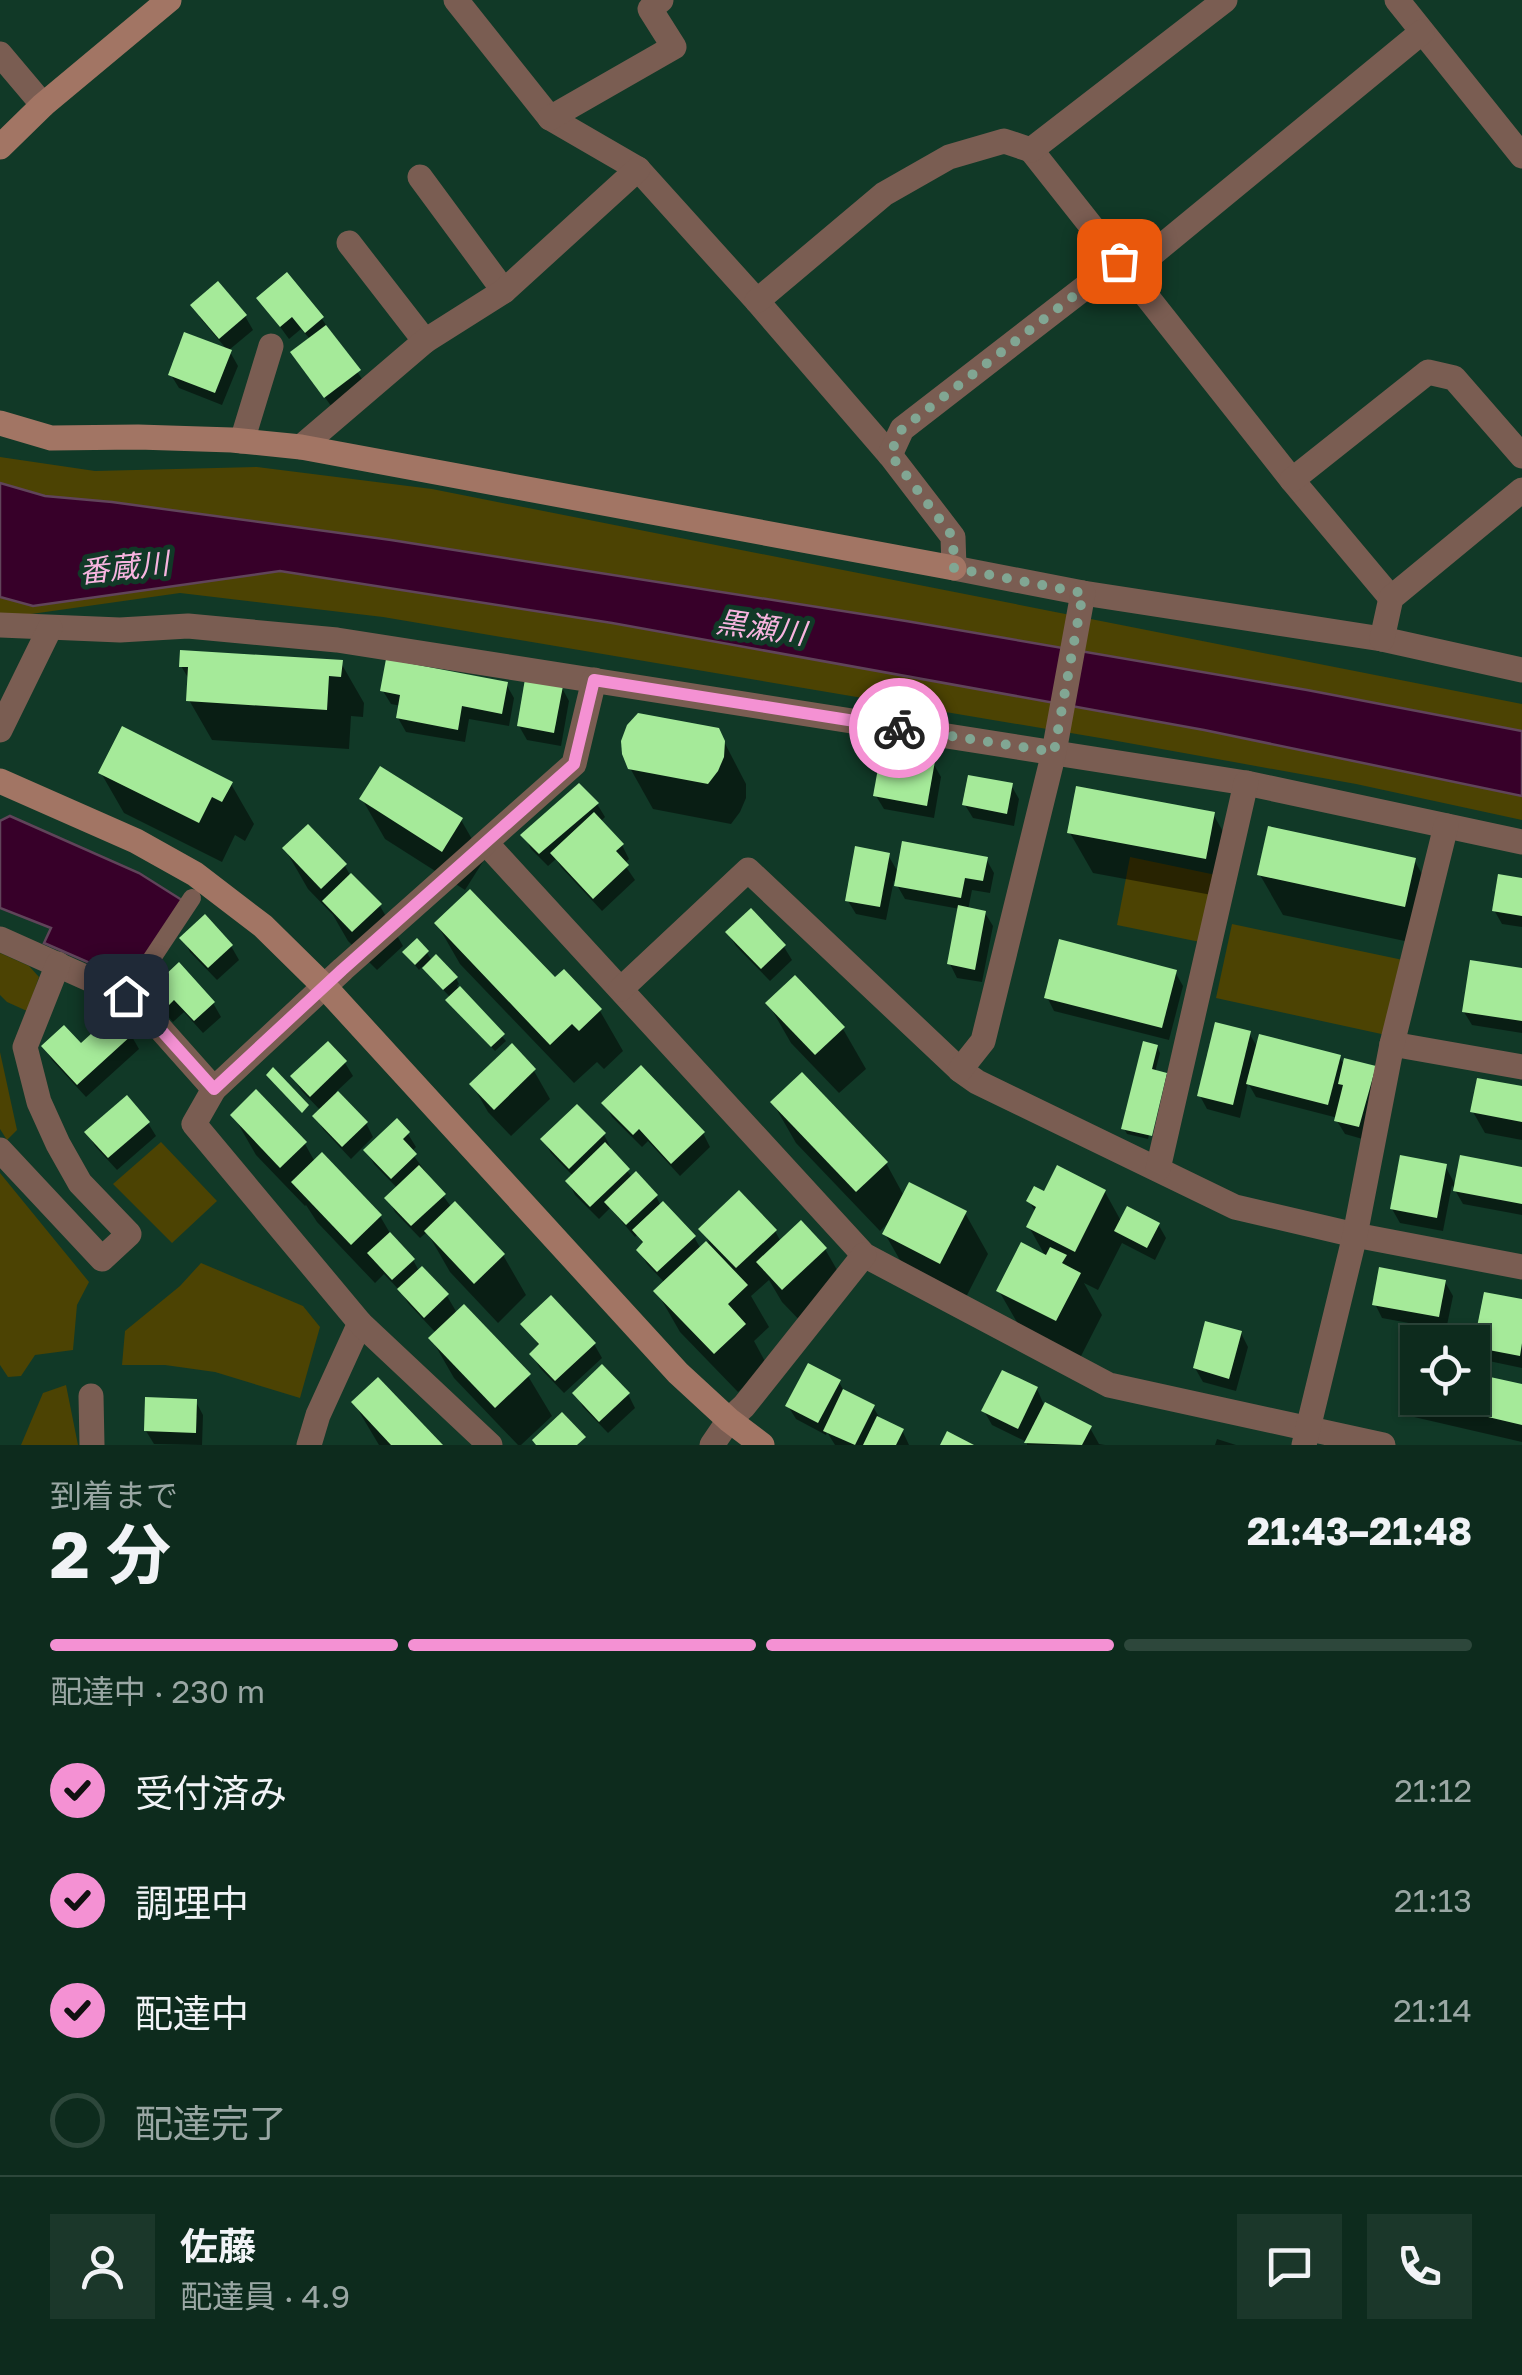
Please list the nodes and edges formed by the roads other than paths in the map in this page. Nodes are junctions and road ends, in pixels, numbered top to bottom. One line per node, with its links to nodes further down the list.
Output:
1 (168, 0): 8 (street)
2 (456, 0): 9 (street)
3 (661, 0): 9 (street)
4 (1225, 0): 11 (street)
5 (1397, 0): 6 (street)
6 (1422, 32): 12 (street); 16 (street)
7 (0, 54): 8 (street)
8 (43, 105): 10 (street)
9 (550, 118): 13 (street)
10 (0, 147)
11 (1031, 150): 16 (street); 18 (street)
12 (1522, 156)
13 (638, 169): 17 (street); 18 (street)
14 (420, 177): 17 (street)
15 (349, 243): 19 (street)
16 (1124, 267): 24 (street); 26 (street)
17 (504, 291): 19 (street)
18 (758, 300): 24 (street)
19 (424, 341): 23 (street)
20 (271, 346): 22 (street)
21 (0, 423): 22 (street)
22 (242, 441): 23 (street)
23 (301, 446): 28 (street)
24 (890, 454): 28 (street)
25 (1522, 456): 26 (street)
26 (1292, 480): 29 (street)
27 (1522, 490): 29 (street)
28 (954, 568): 30 (street)
29 (1392, 598): 33 (street)
30 (1082, 600): 33 (street); 37 (street)
31 (0, 625): 32 (street)
32 (50, 628): 35 (street); 36 (street)
33 (1382, 639): 34 (street)
34 (1522, 670)
35 (594, 680): 37 (street); 42 (street)
36 (0, 730)
37 (1055, 748): 39 (street); 51 (street)
38 (0, 780): 46 (street)
39 (1246, 782): 40 (street); 54 (street)
40 (1446, 826): 41 (street); 49 (street)
41 (1522, 842)
42 (486, 843): 46 (street); 47 (street)
43 (192, 898): 48 (lane)
44 (0, 939): 45 (street)
45 (58, 964): 48 (street); 53 (street)
46 (325, 988): 52 (street); 60 (street)
47 (621, 989): 51 (street); 56 (street)
48 (126, 996): 52 (street)
49 (1392, 1044): 50 (street); 55 (street)
50 (1522, 1066)
51 (960, 1070): 54 (street)
52 (214, 1089): 58 (street)
53 (0, 1150)
54 (1158, 1169): 55 (street)
55 (1355, 1235): 57 (street); 61 (street)
56 (864, 1255): 60 (street); 61 (street)
57 (1522, 1267)
58 (360, 1324): 63 (street); 64 (street)
59 (91, 1396): 62 (street)
60 (729, 1420): 65 (street); 66 (street)
61 (1306, 1436): 67 (street)
62 (92, 1445)
63 (309, 1445)
64 (490, 1445)
65 (712, 1445)
66 (762, 1445)
67 (1384, 1445)

